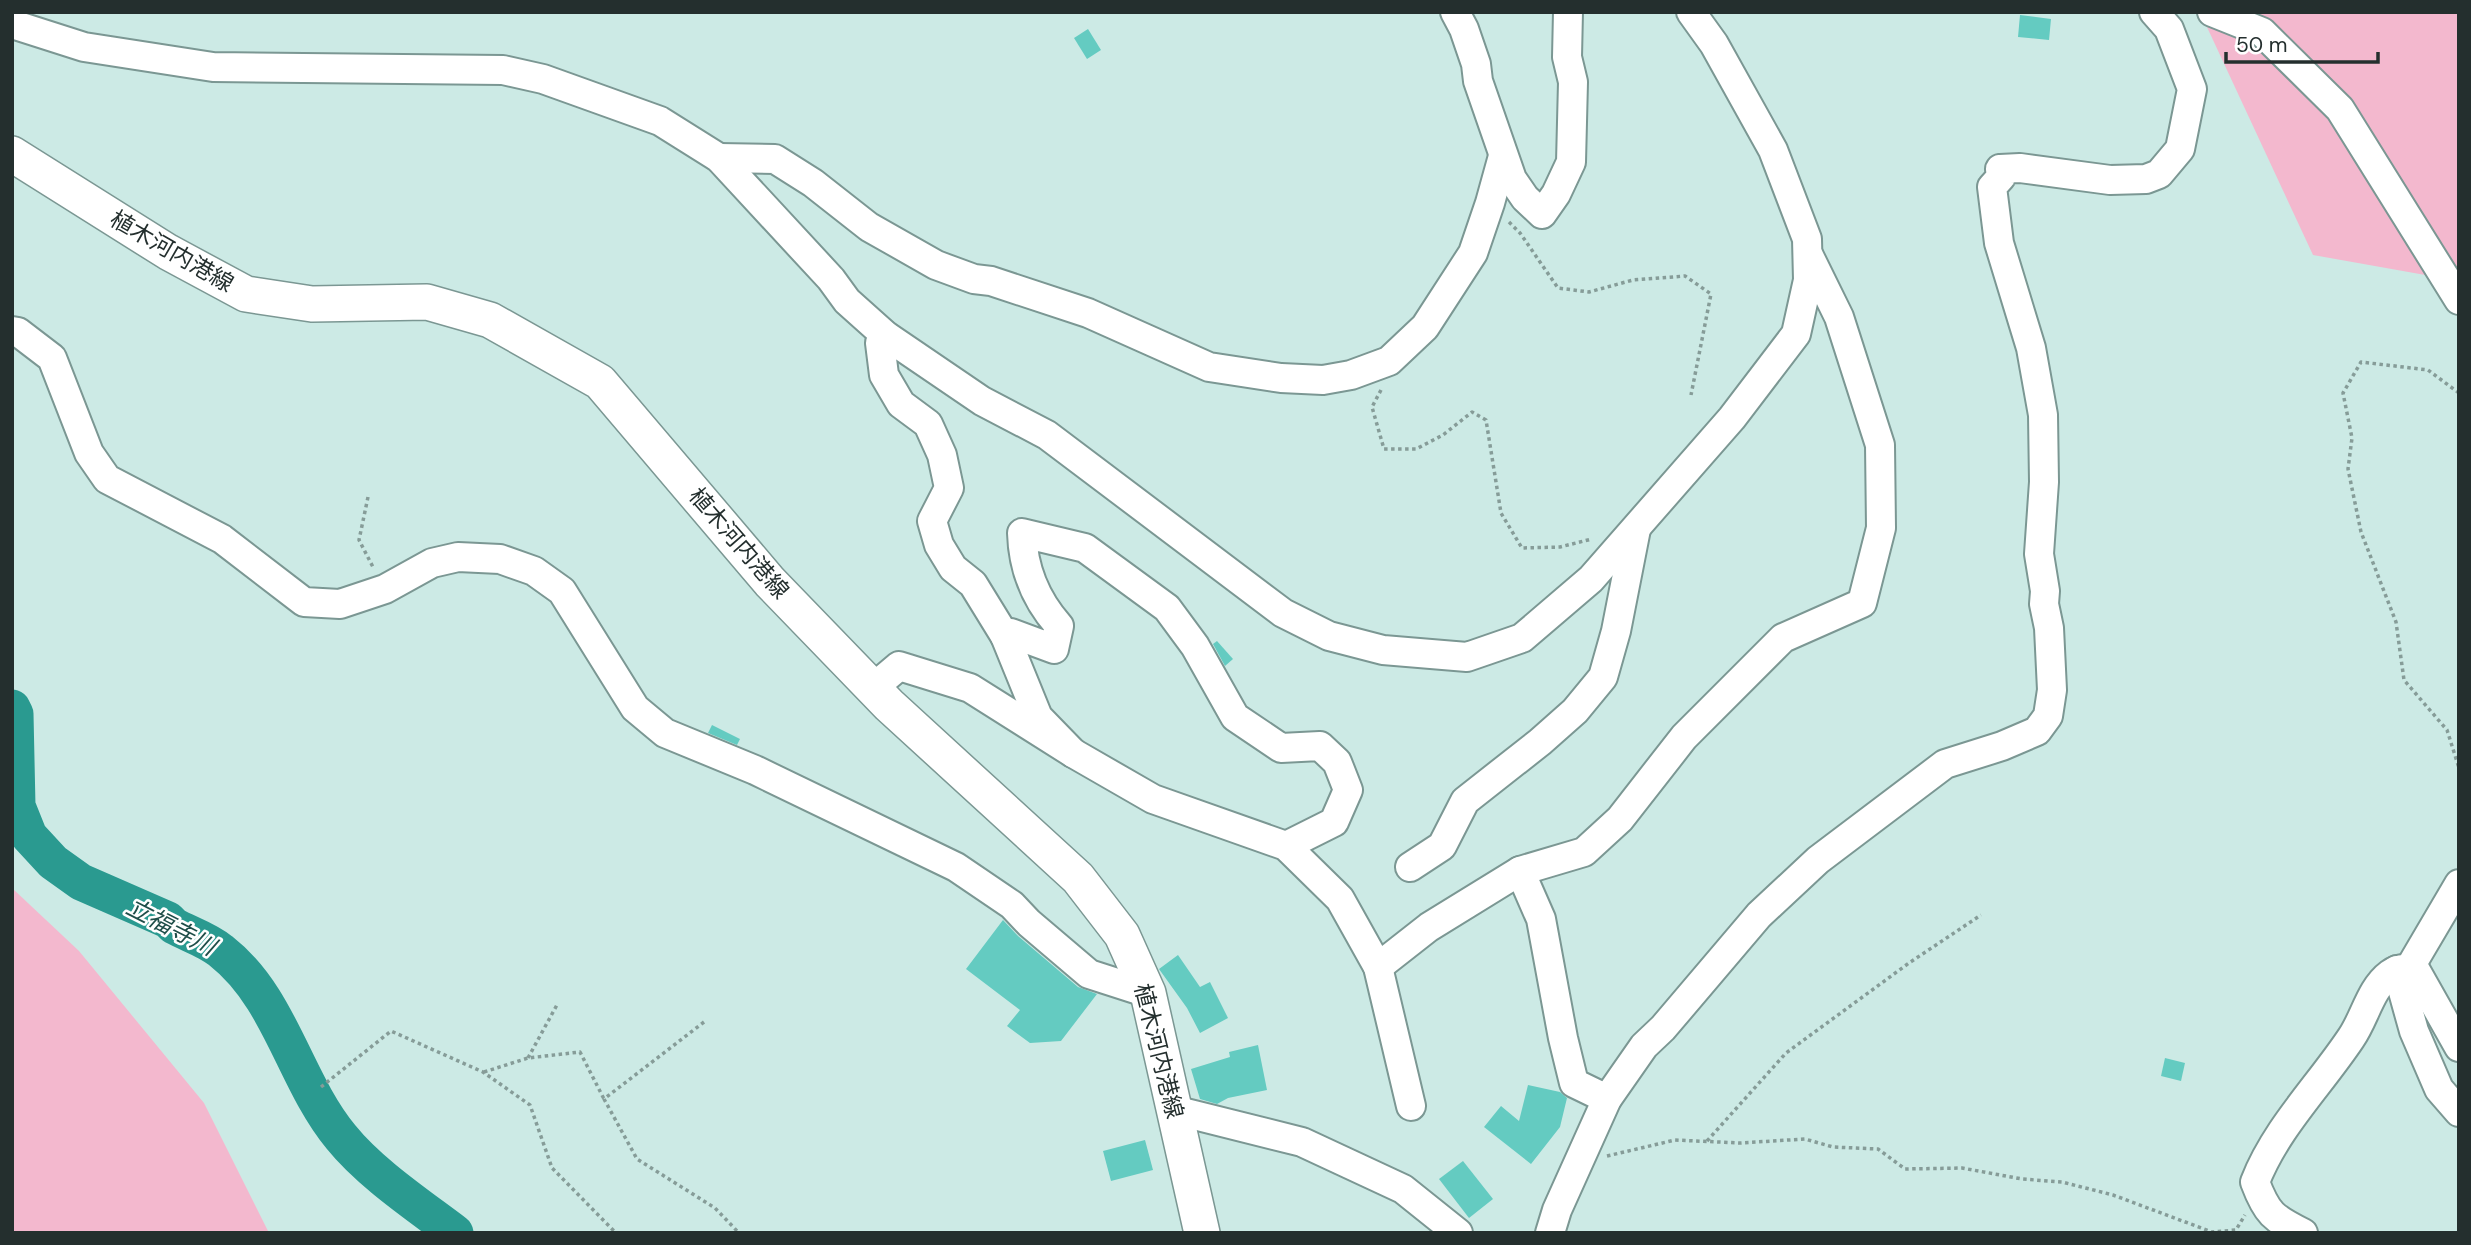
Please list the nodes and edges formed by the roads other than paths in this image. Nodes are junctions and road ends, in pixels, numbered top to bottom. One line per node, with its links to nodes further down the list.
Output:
1 (1455, 12): 8 (street)
2 (1568, 12): 8 (street)
3 (1691, 12): 10 (street)
4 (2154, 12): 26 (street)
5 (2212, 12): 11 (street)
6 (12, 24): 9 (street)
7 (12, 154): 16 (main road, 植木河内港線)
8 (1503, 156): 9 (street)
9 (719, 158): 13 (street)
10 (1808, 252): 14 (street); 20 (street)
11 (2459, 300)
12 (12, 331): 24 (street)
13 (885, 335): 14 (street); 15 (street)
14 (1637, 526): 19 (street)
15 (1005, 636): 17 (street); 18 (street)
16 (873, 688): 17 (street); 24 (main road, 植木河内港線)
17 (1073, 753): 18 (street)
18 (1286, 846): 22 (street)
19 (1410, 867)
20 (1520, 871): 22 (street); 26 (street)
21 (2459, 884): 23 (street)
22 (1378, 967): 27 (street)
23 (2403, 969): 25 (street); 29 (street); 33 (street)
24 (1148, 993): 28 (main road, 植木河内港線)
25 (2459, 1047)
26 (1607, 1099): 32 (street)
27 (1411, 1106)
28 (1174, 1110): 30 (main road, 植木河内港線); 31 (street)
29 (2459, 1112)
30 (1202, 1233)
31 (1458, 1233)
32 (1550, 1233)
33 (2303, 1233)

